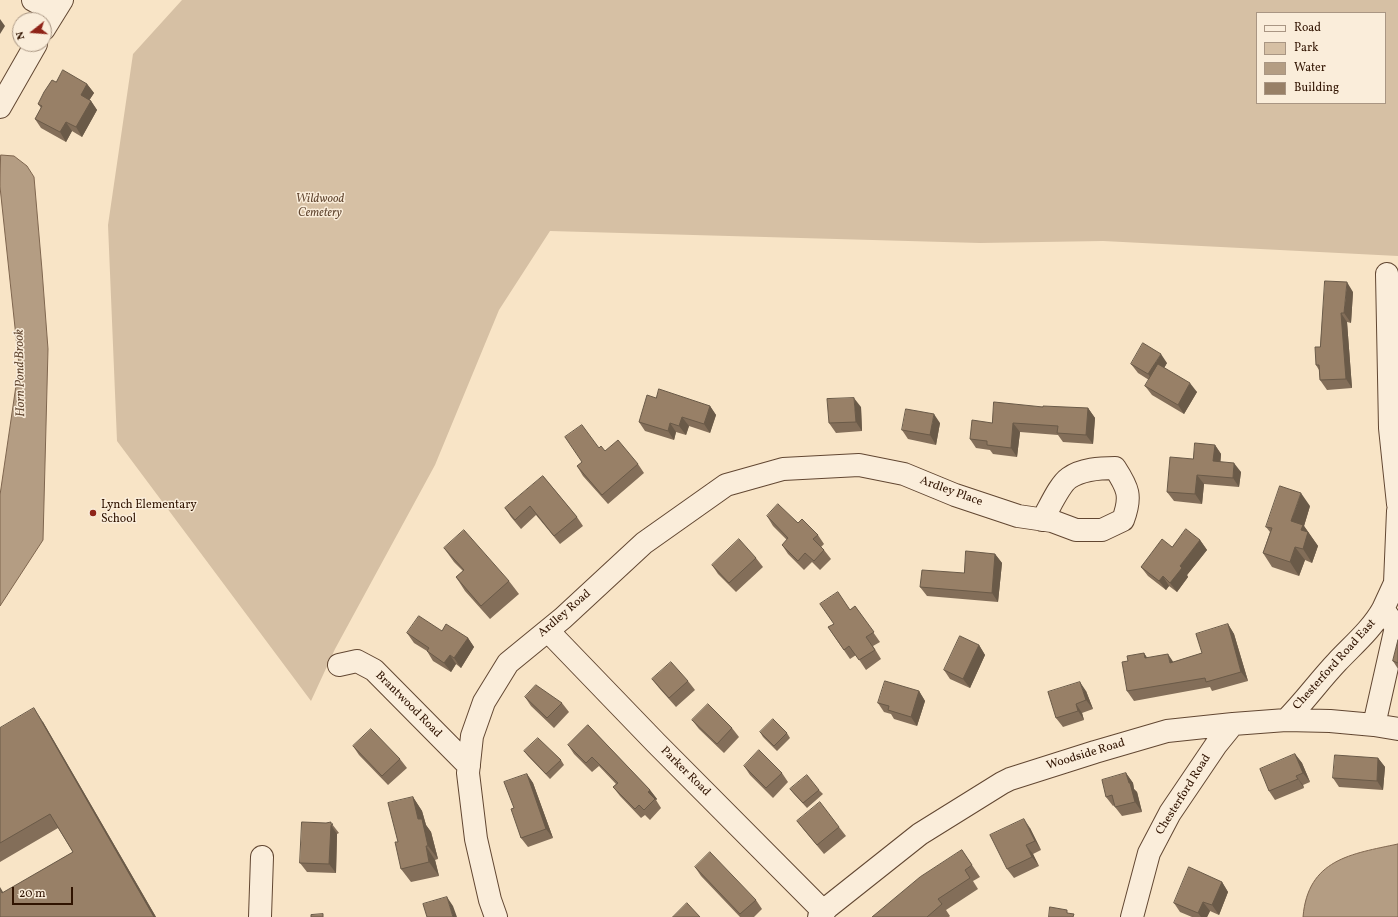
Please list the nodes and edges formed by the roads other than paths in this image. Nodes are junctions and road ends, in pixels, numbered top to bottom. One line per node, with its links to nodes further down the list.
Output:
1 (32, 0): 2 (street)
2 (54, 14)
3 (31, 52): 4 (street)
4 (0, 107)
5 (1387, 274): 7 (street)
6 (859, 465): 9 (street, Ardley Place); 11 (street, Ardley Road)
7 (1398, 504)
8 (1398, 511): 10 (street, Chesterford Road East)
9 (1042, 520)
10 (1383, 608): 13 (street, Chesterford Road East); 15 (street, Chesterford Road East)
11 (548, 631): 17 (street, Ardley Road); 19 (street, Parker Road)
12 (339, 665): 17 (street, Brantwood Road)
13 (1286, 720): 14 (street, Woodside Road); 15 (street, Woodside Road)
14 (1233, 724): 19 (street, Woodside Road); 22 (street, Chesterford Road)
15 (1374, 725): 16 (street, Woodside Road)
16 (1398, 729)
17 (469, 766): 21 (street, Ardley Road)
18 (262, 857): 20 (street)
19 (821, 914)
20 (260, 917)
21 (496, 917)
22 (1132, 917)

